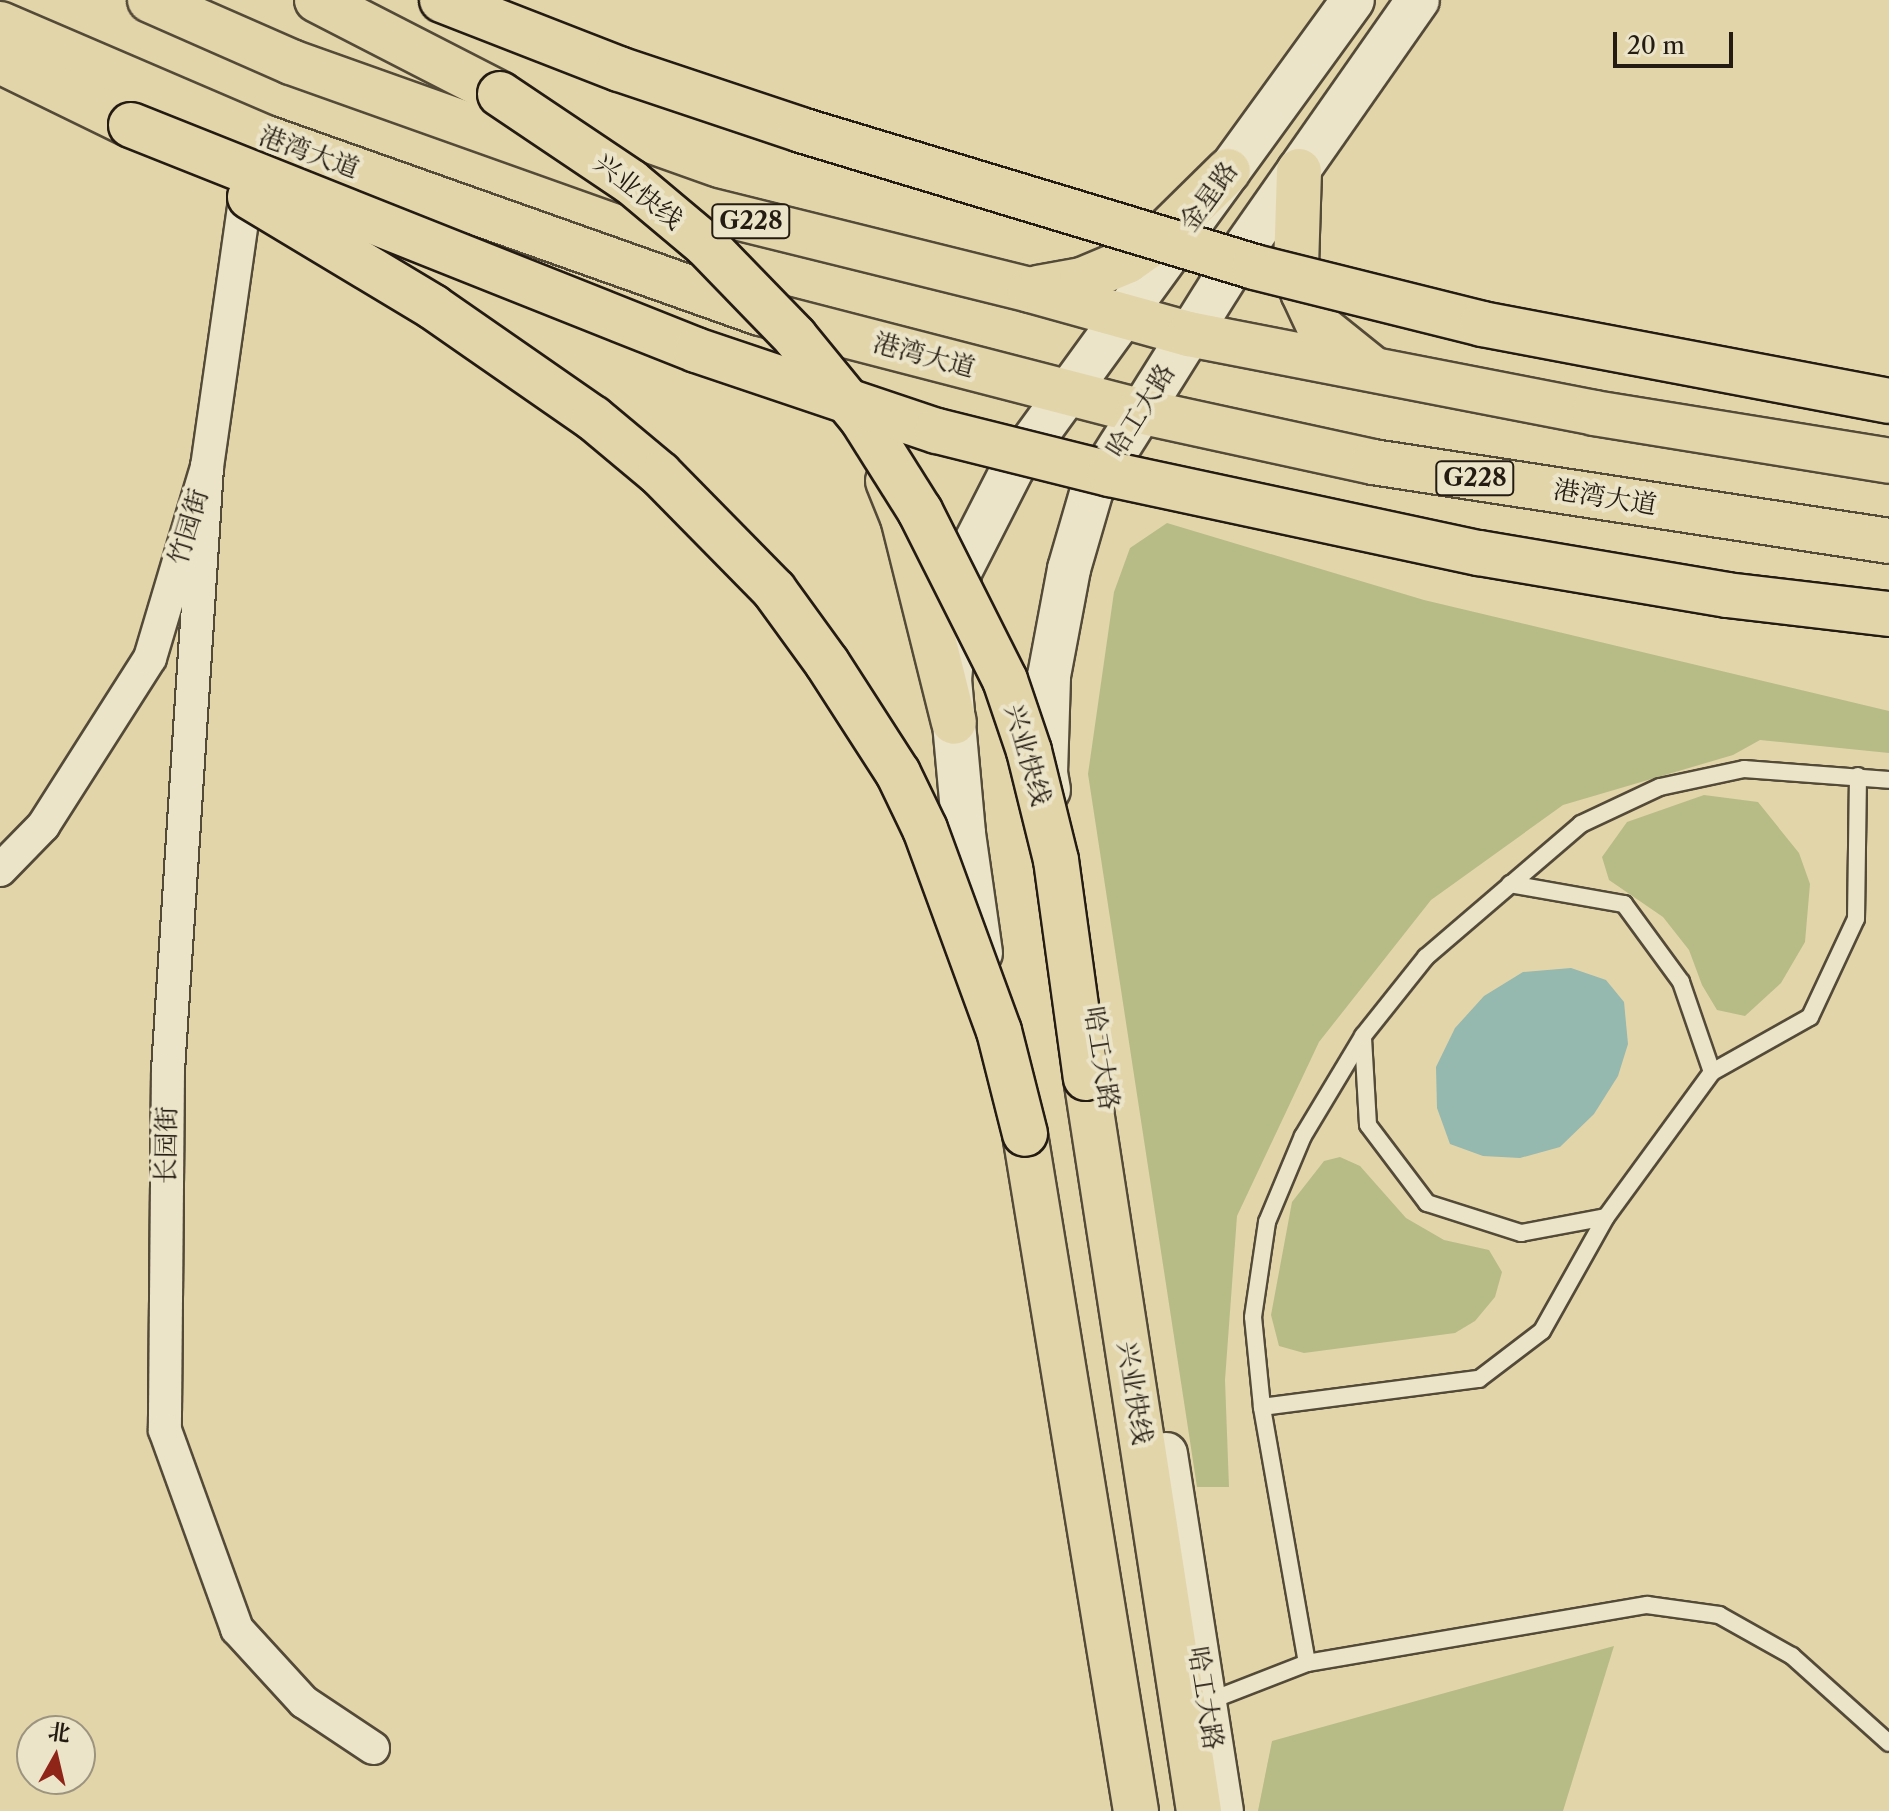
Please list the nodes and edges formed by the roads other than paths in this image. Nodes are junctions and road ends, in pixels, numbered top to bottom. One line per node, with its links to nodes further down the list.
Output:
1 (150, 0): 12 (highway, G228)
2 (317, 0): 39 (highway, 兴业快线, bridge)
3 (442, 0): 18 (highway, bridge)
4 (1353, 0): 10 (street, 金星路)
5 (1418, 0): 11 (street)
6 (0, 24): 9 (highway, 港湾大道 / G228)
7 (0, 61): 8 (highway)
8 (131, 125): 23 (highway, bridge); 38 (highway, bridge)
9 (266, 138): 13 (highway, 港湾大道 / G228); 21 (street, 竹园街)
10 (1228, 171): 12 (highway); 14 (street, 金星路)
11 (1299, 171): 15 (street); 16 (highway)
12 (1030, 290): 14 (highway, G228)
13 (738, 305): 17 (highway, 港湾大道 / G228); 24 (highway)
14 (1123, 314): 15 (highway, G228); 17 (street, 金星路)
15 (1189, 334): 16 (highway, G228); 19 (street, 哈工大路)
16 (1375, 371): 20 (highway, G228)
17 (1065, 393): 19 (highway, 港湾大道 / G228); 24 (street)
18 (1889, 401)
19 (1139, 411): 22 (highway, 港湾大道 / G228); 34 (street, 哈工大路)
20 (1889, 461)
21 (207, 467): 27 (street, 竹园街); 36 (street, 长园街)
22 (1889, 541)
23 (1889, 614)
24 (954, 722): 37 (street)
25 (1858, 776): 26 (lane); 28 (lane); 30 (lane)
26 (1889, 780)
27 (0, 870)
28 (1510, 884): 29 (lane); 30 (lane)
29 (1363, 1036): 31 (lane); 32 (lane)
30 (1712, 1072): 31 (lane)
31 (1606, 1217): 32 (lane)
32 (1262, 1407): 33 (lane)
33 (1307, 1663): 34 (lane); 35 (lane)
34 (1206, 1702): 40 (street, 哈工大路)
35 (1889, 1743)
36 (373, 1748)
37 (1114, 1811)
38 (1136, 1811)
39 (1199, 1811)
40 (1222, 1811)

